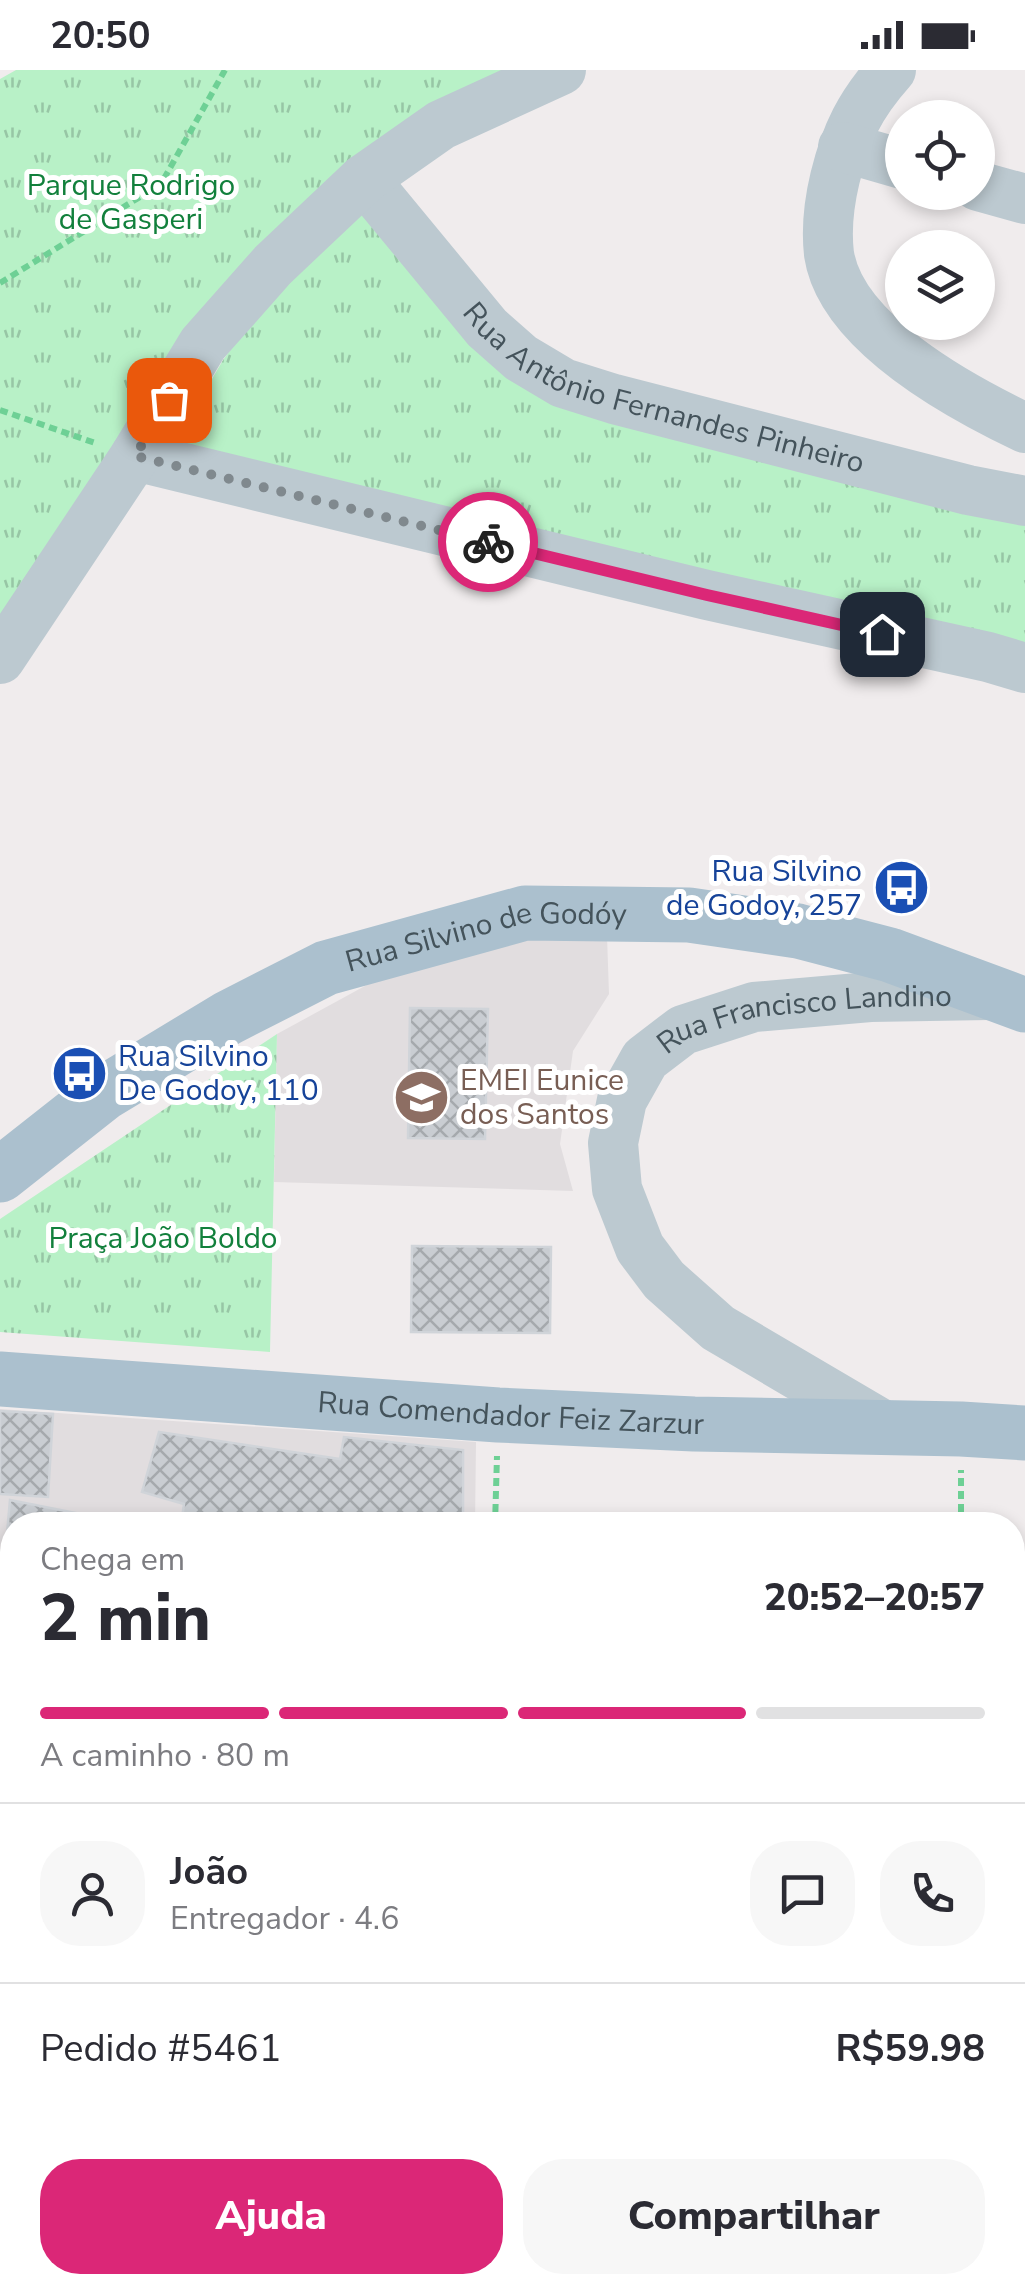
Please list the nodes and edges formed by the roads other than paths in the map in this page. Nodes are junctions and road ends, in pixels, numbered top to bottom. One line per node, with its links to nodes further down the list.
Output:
1 (561, 70): 5 (street)
2 (891, 70): 3 (street)
3 (843, 146): 4 (street); 8 (street)
4 (885, 159)
5 (364, 179): 9 (street); 10 (street, Rua Antônio Fernandes Pinheiro)
6 (995, 191): 7 (street)
7 (1025, 199)
8 (1025, 428)
9 (135, 456): 11 (street); 12 (street)
10 (1025, 501)
11 (0, 660)
12 (1025, 668)
13 (1012, 1000): 14 (main road, Rua Silvino de Godóy); 16 (street, Rua Francisco Landino)
14 (0, 1175)
15 (0, 1379): 16 (main road, Rua Comendador Feiz Zarzur)
16 (888, 1428): 17 (main road, Rua Comendador Feiz Zarzur)
17 (1025, 1433)

